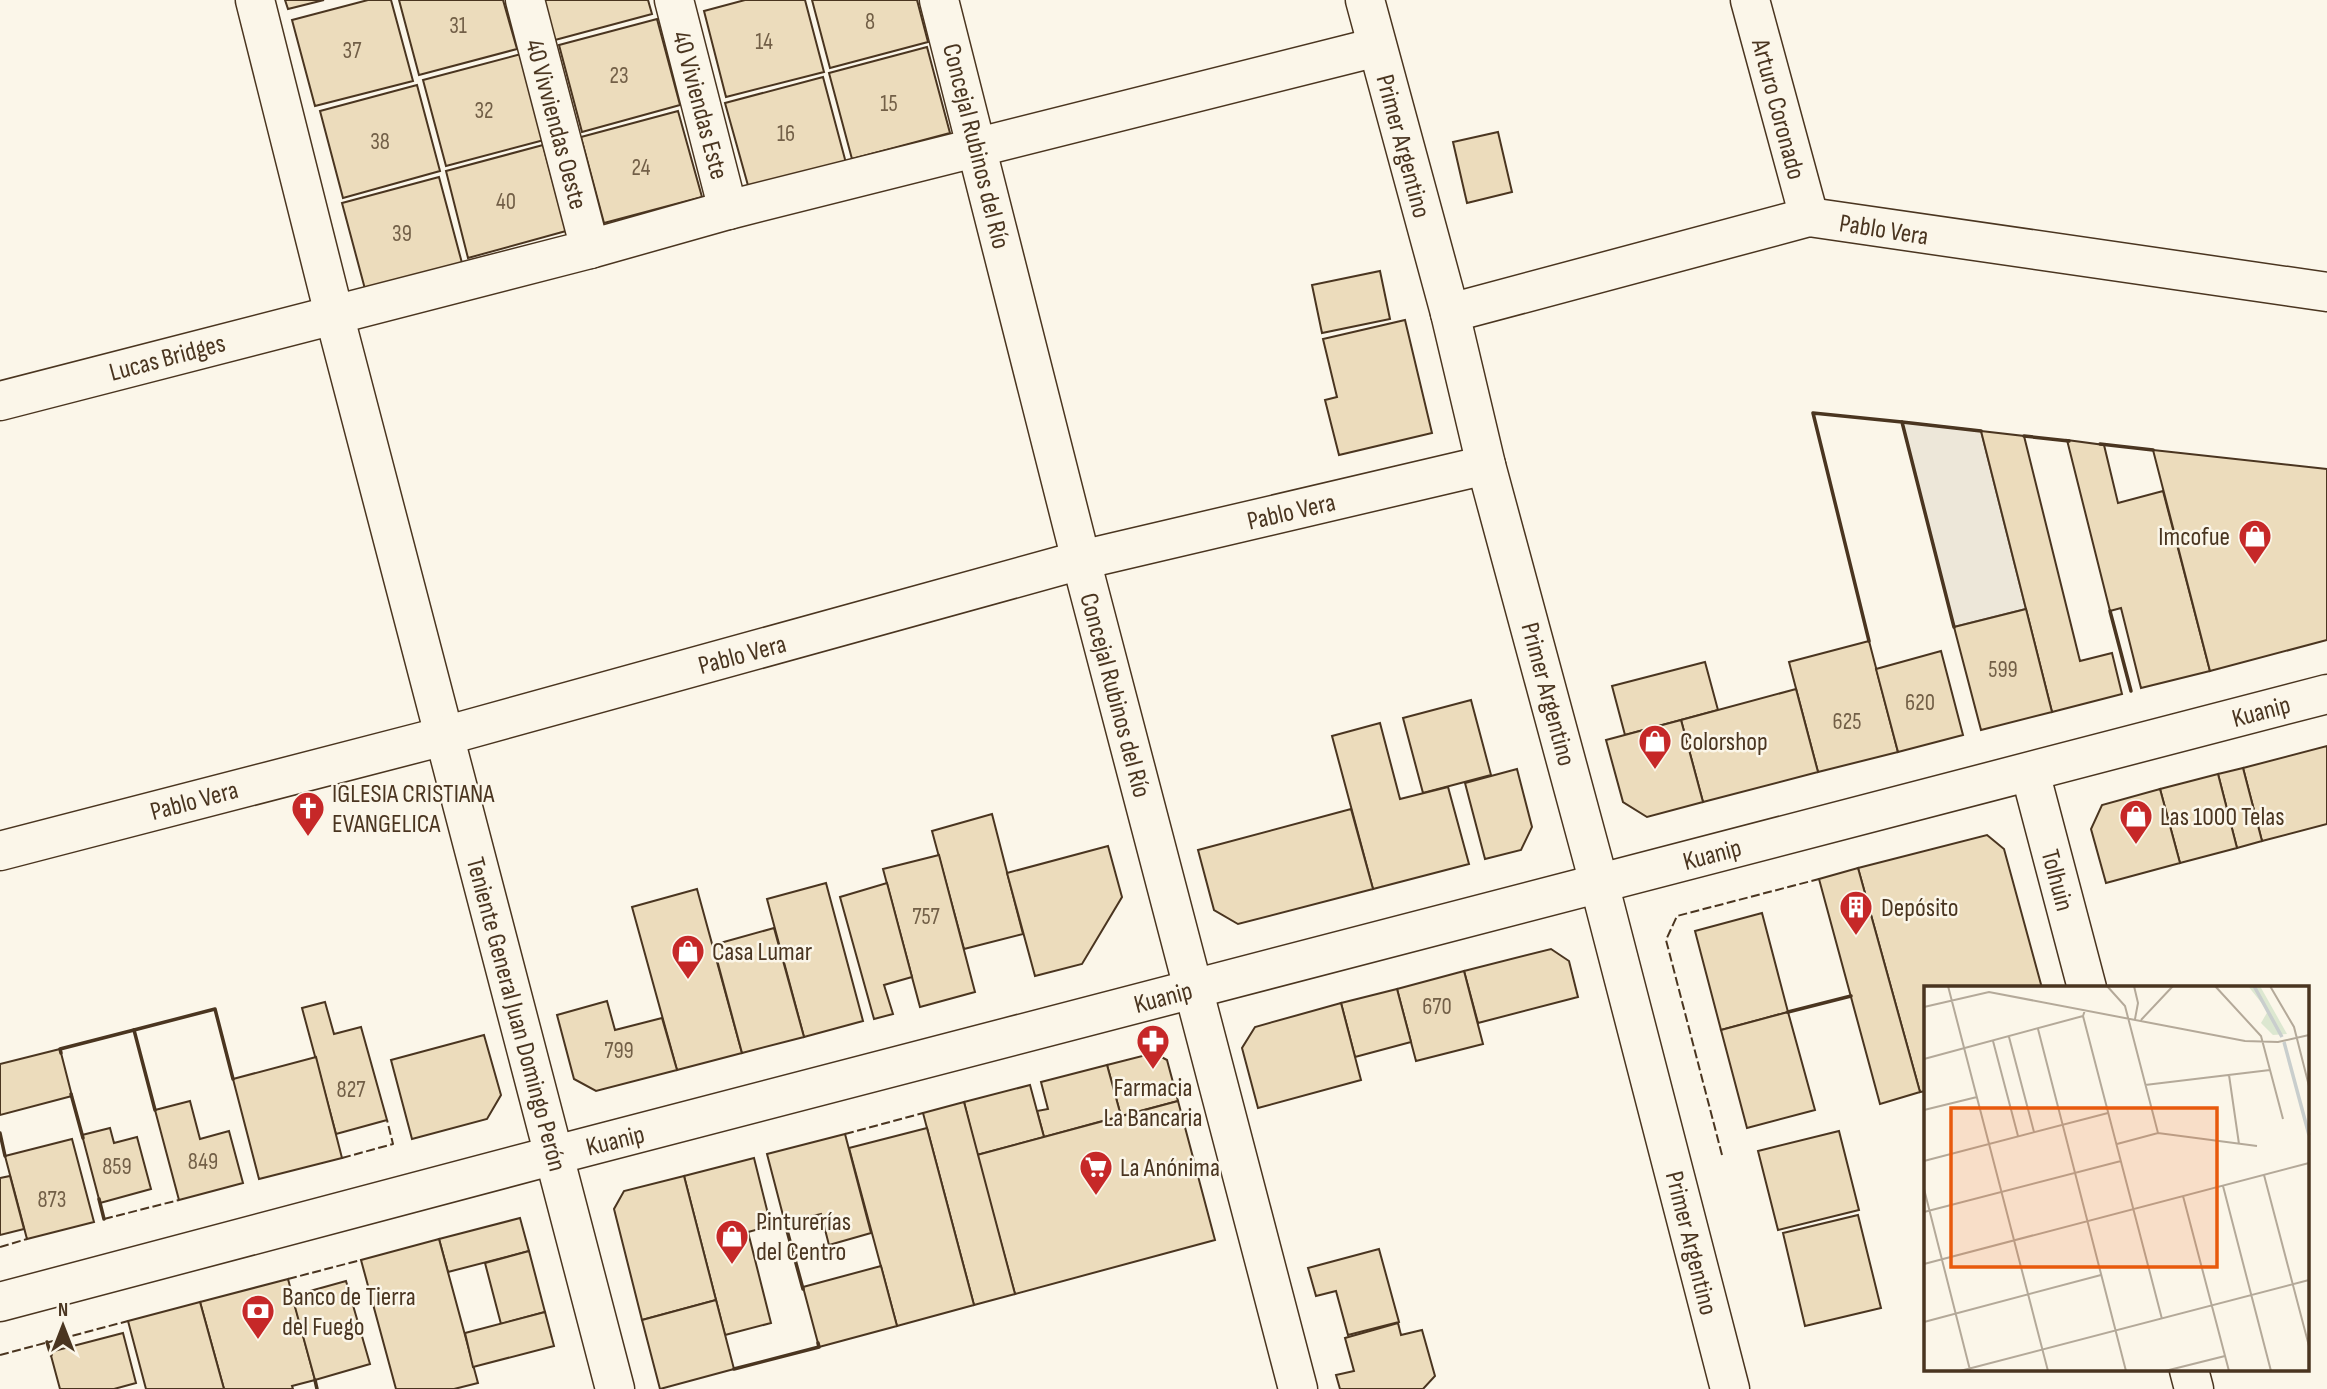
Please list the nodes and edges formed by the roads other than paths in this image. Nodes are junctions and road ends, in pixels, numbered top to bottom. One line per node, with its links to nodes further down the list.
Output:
1 (255, 0): 14 (street, Teniente General Juan Domingo Perón)
2 (525, 0): 11 (street, 40 Vivviendas Oeste)
3 (674, 0): 9 (street, 40 Viviendas Este)
4 (939, 0): 8 (street, Concejal Rubinos del Río)
5 (1365, 0): 7 (street, Primer Argentino)
6 (1749, 0): 10 (street, Arturo Coronado)
7 (1377, 47): 8 (street, Lucas Bridges); 13 (street, Primer Argentino)
8 (977, 146): 9 (street, Lucas Bridges); 17 (street, Concejal Rubinos del Río)
9 (728, 209): 11 (street, Lucas Bridges)
10 (1809, 217): 12 (street, Pablo Vera); 13 (street, Pablo Vera)
11 (590, 248): 14 (street, Lucas Bridges)
12 (2327, 292)
13 (1450, 313): 16 (street, Primer Argentino)
14 (334, 314): 15 (street, Lucas Bridges); 19 (street, Teniente General Juan Domingo Perón)
15 (0, 401)
16 (1486, 465): 17 (street, Pablo Vera); 22 (street, Primer Argentino)
17 (1081, 560): 19 (street, Pablo Vera); 24 (street, Concejal Rubinos del Río)
18 (2327, 694): 20 (street, Kuanip)
19 (444, 736): 21 (street, Pablo Vera); 25 (street, Teniente General Juan Domingo Perón)
20 (2030, 772): 22 (street, Kuanip); 23 (street, Tolhuin)
21 (0, 851)
22 (1600, 883): 24 (street, Kuanip); 30 (street, Primer Argentino)
23 (2086, 986)
24 (1194, 989): 25 (street, Kuanip); 29 (street, Concejal Rubinos del Río)
25 (555, 1156): 26 (street, Kuanip); 28 (street, Teniente General Juan Domingo Perón)
26 (0, 1302)
27 (2190, 1372): 31 (street)
28 (615, 1389)
29 (1297, 1389)
30 (1730, 1389)
31 (2194, 1389)

